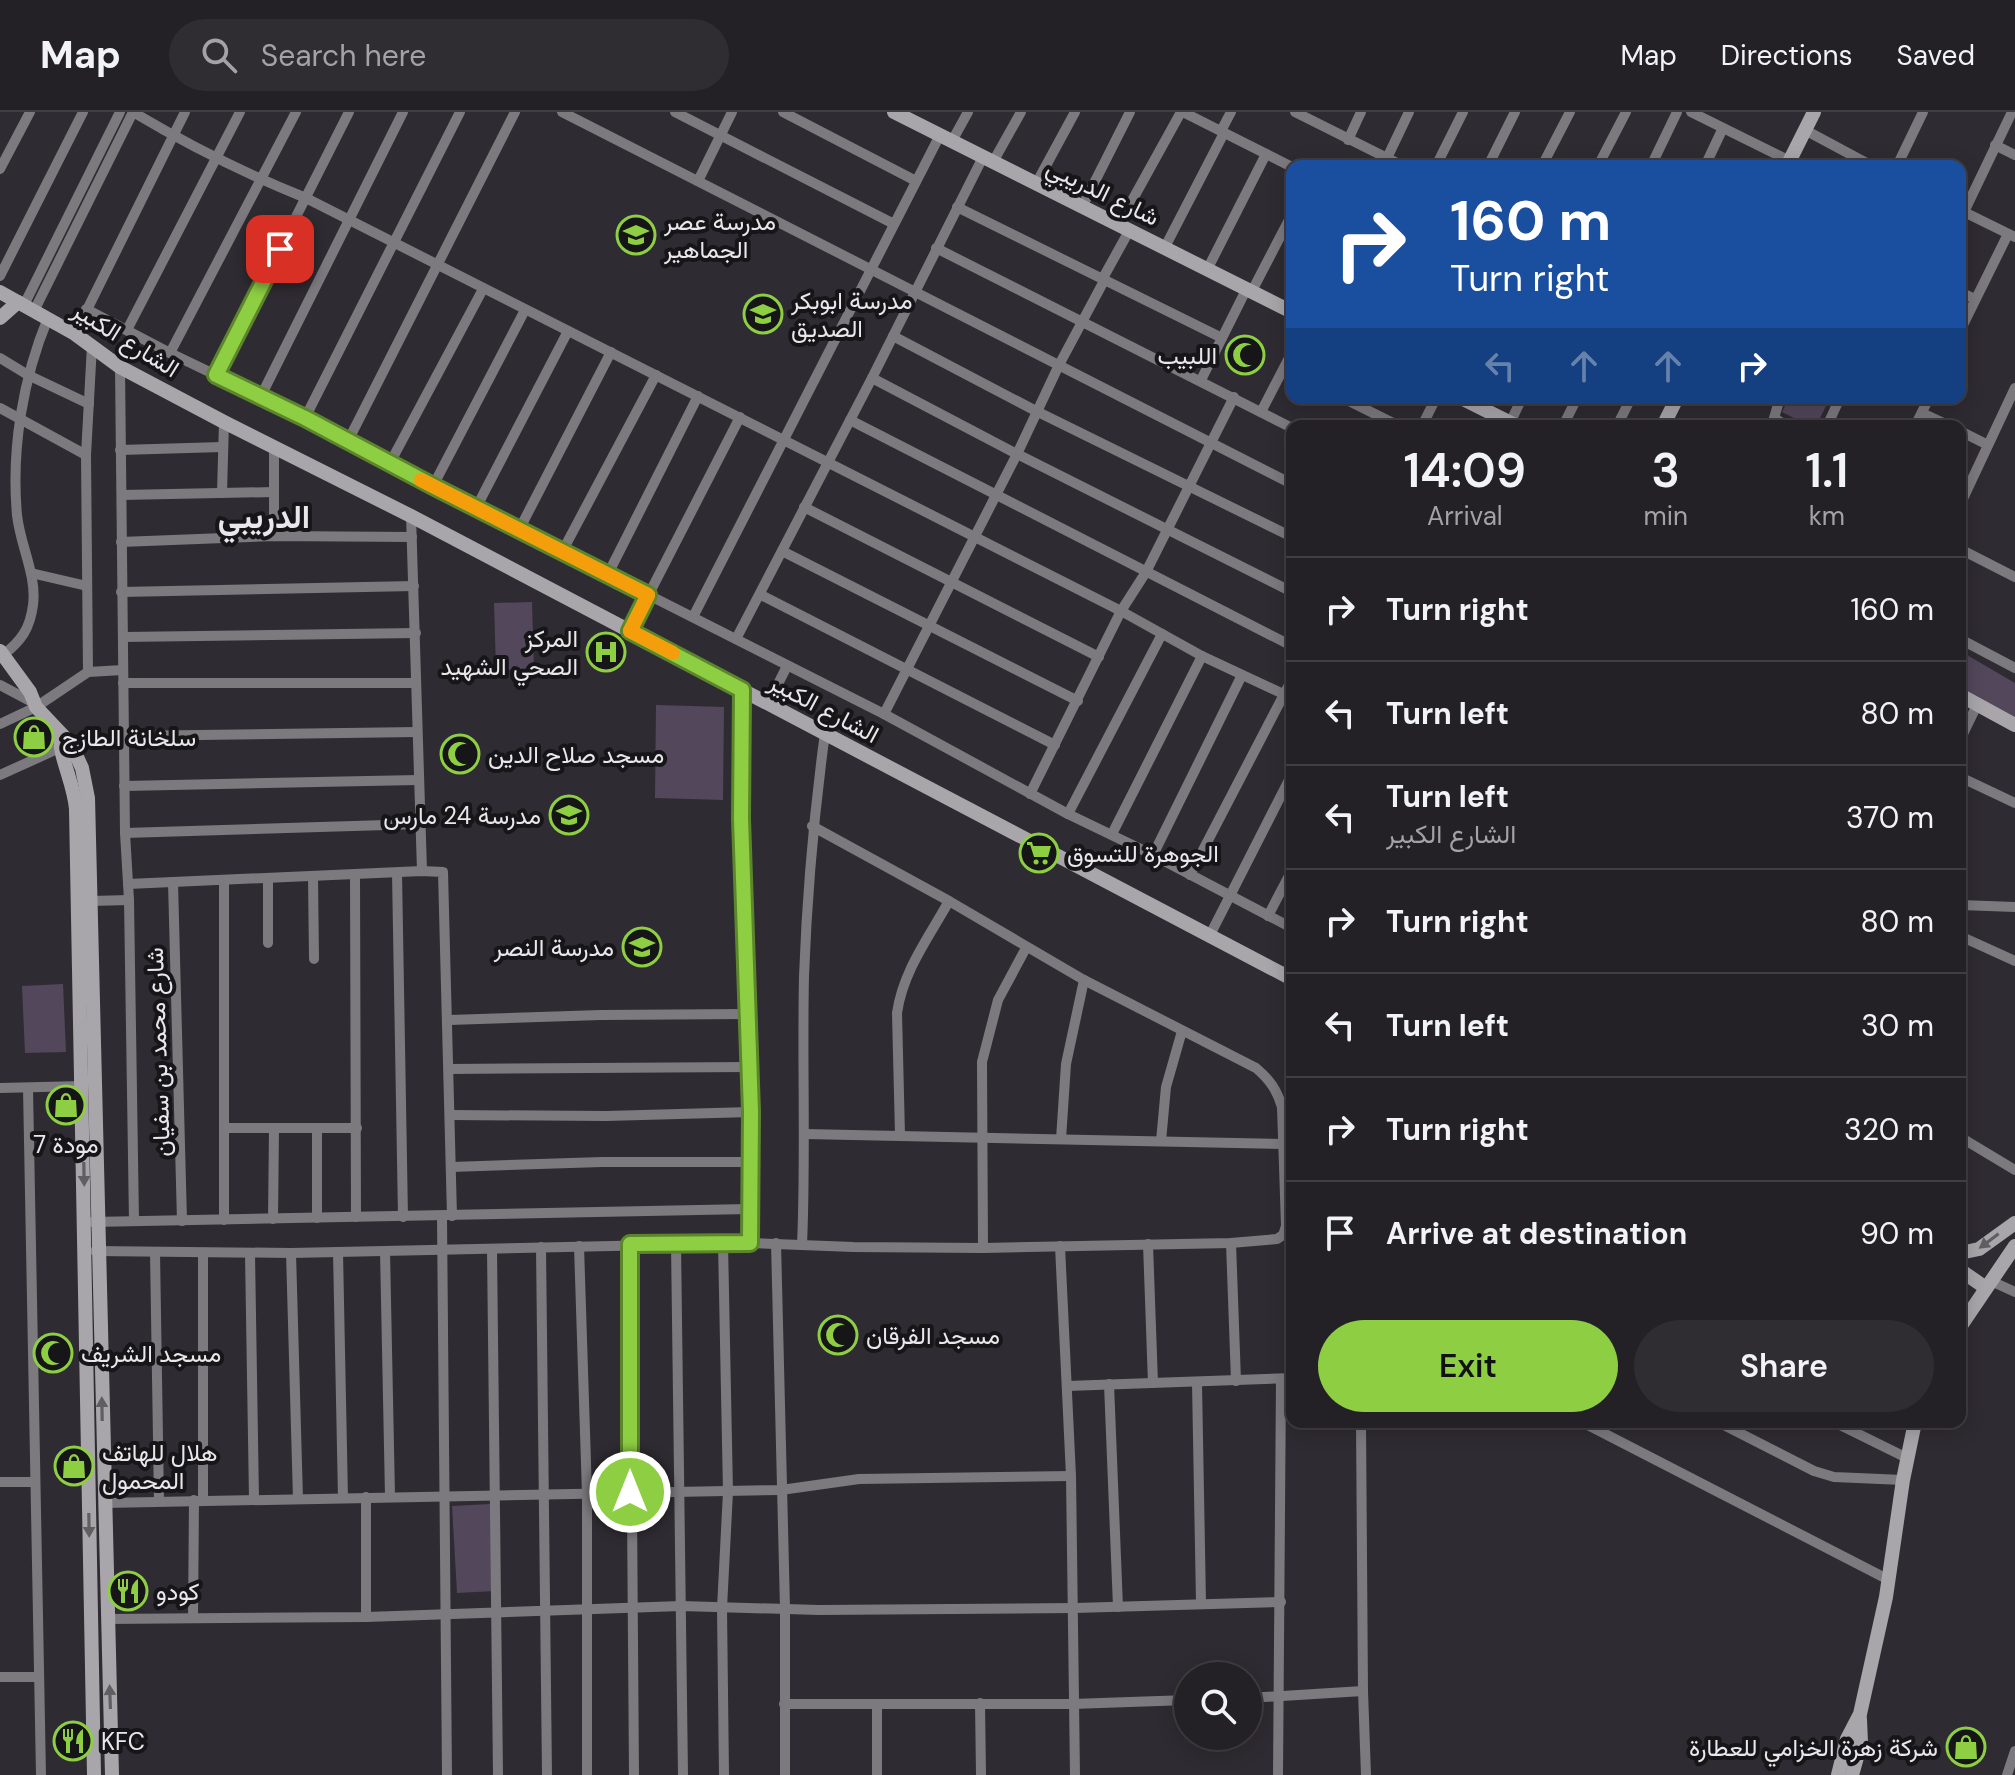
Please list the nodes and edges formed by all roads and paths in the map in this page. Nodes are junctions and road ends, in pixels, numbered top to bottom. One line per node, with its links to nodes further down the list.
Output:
1 (30, 112): 61 (street)
2 (83, 112): 82 (street)
3 (120, 112): 90 (street)
4 (133, 112): 40 (street); 90 (street)
5 (185, 112): 40 (street)
6 (240, 112): 46 (street)
7 (296, 112): 62 (street)
8 (349, 112): 66 (street)
9 (403, 112): 71 (street)
10 (460, 112): 76 (street)
11 (515, 112): 79 (street)
12 (562, 112): 63 (street)
13 (675, 112): 39 (street)
14 (732, 112): 39 (street)
15 (783, 112): 64 (street)
16 (894, 112): 35 (street, شارع الدريبي)
17 (968, 112): 41 (street)
18 (1021, 112): 48 (street)
19 (1075, 112): 65 (street)
20 (1130, 112): 69 (street)
21 (1182, 112): 37 (street); 74 (street)
22 (1231, 112): 37 (street)
23 (1296, 112): 42 (street)
24 (1361, 112): 42 (street)
25 (1409, 112): 47 (street)
26 (1463, 112): 50 (street)
27 (1515, 112): 51 (street)
28 (1570, 112): 52 (street)
29 (1626, 112): 53 (street)
30 (1677, 112): 54 (street)
31 (1691, 112): 36 (street)
32 (1923, 112): 59 (street)
33 (2012, 112): 43 (street)
34 (1814, 113): 38 (street)
35 (917, 117): 41 (street, شارع الدريبي)
36 (1723, 128): 55 (street); 56 (street)
37 (1223, 132): 44 (street); 77 (street)
38 (1808, 132): 57 (street); 58 (street)
39 (721, 135): 63 (street); 72 (street)
40 (173, 136): 46 (street); 91 (street)
41 (946, 138): 48 (street, شارع الدريبي); 64 (street)
42 (1348, 140): 47 (street)
43 (1995, 145): 45 (street); 67 (street)
44 (1266, 154): 60 (street); 80 (street)
45 (2015, 155)
46 (218, 158): 62 (street); 98 (street)
47 (1387, 158): 49 (street)
48 (988, 160): 65 (street, شارع الدريبي); 68 (street)
49 (1391, 160)
50 (1439, 160)
51 (1491, 160)
52 (1545, 160)
53 (1601, 160)
54 (1654, 160)
55 (1708, 160)
56 (1783, 160)
57 (1793, 160)
58 (1861, 160)
59 (1900, 160)
60 (1286, 164)
61 (0, 169)
62 (262, 180): 66 (street); 105 (street)
63 (698, 181): 81 (street)
64 (916, 181): 72 (street)
65 (1036, 184): 69 (street, شارع الدريبي)
66 (306, 198): 71 (street); 111 (street)
67 (1966, 203)
68 (957, 207): 78 (street); 83 (street)
69 (1082, 207): 74 (street, شارع الدريبي)
70 (1966, 213): 75 (street)
71 (349, 220): 76 (street); 116 (street)
72 (894, 224): 81 (street)
73 (1286, 225): 85 (street)
74 (1124, 228): 77 (street, شارع الدريبي); 83 (street)
75 (2011, 236): 89 (street)
76 (394, 243): 79 (street); 128 (street)
77 (1165, 247): 80 (street, شارع الدريبي)
78 (936, 248): 87 (street); 97 (street)
79 (437, 265): 84 (street); 139 (street)
80 (1208, 268): 85 (street, شارع الدريبي)
81 (872, 270): 87 (street); 138 (street)
82 (0, 276)
83 (1104, 278): 97 (street); 102 (street)
84 (483, 289): 93 (street); 147 (street)
85 (1250, 289): 92 (street, شارع الدريبي); 102 (street)
86 (0, 292): 90 (street, الشارع الكبير)
87 (916, 292): 101 (street); 107 (street)
88 (1966, 295): 89 (street)
89 (1975, 299): 96 (street)
90 (25, 306): 94 (street); 95 (street, الشارع الكبير)
91 (86, 309): 98 (street); 100 (street)
92 (1286, 309)
93 (525, 310): 99 (street); 151 (street)
94 (0, 318)
95 (48, 318): 100 (street, الشارع الكبير); 110 (street)
96 (1966, 318)
97 (1084, 321): 107 (street); 114 (street)
98 (127, 330): 105 (street)
99 (568, 331): 104 (street); 158 (street)
100 (75, 334): 103 (street, الشارع الكبير)
101 (893, 336): 113 (street); 124 (street)
102 (1222, 338): 114 (street)
103 (92, 345): 108 (street, الشارع الكبير); 119 (street)
104 (611, 352): 112 (street); 161 (street)
105 (170, 353): 111 (street)
106 (0, 358): 110 (street)
107 (1059, 365): 124 (street); 140 (street)
108 (120, 367): 135 (street, الشارع الكبير); 144 (street)
109 (1286, 373): 125 (street)
110 (28, 375): 119 (street); 129 (street)
111 (216, 375): 116 (street)
112 (656, 375): 117 (street); 168 (street)
113 (872, 378): 130 (street); 145 (street)
114 (1201, 380): 118 (street)
115 (2015, 388): 141 (street)
116 (261, 396): 128 (street)
117 (698, 396): 127 (street); 173 (street)
118 (1234, 397): 125 (street); 140 (street)
119 (89, 404): 146 (street)
120 (1355, 404): 131 (street)
121 (1475, 404): 132 (street)
122 (1926, 404): 126 (street)
123 (0, 408): 129 (street)
124 (1036, 411): 145 (street); 150 (street)
125 (1261, 412): 136 (street)
126 (1922, 413): 133 (street); 134 (street)
127 (740, 417): 138 (street); 179 (street)
128 (305, 418): 139 (street)
129 (21, 420): 146 (street); 171 (street)
130 (850, 420): 148 (street); 156 (street)
131 (1387, 420)
132 (1505, 420)
133 (1918, 420)
134 (1937, 420)
135 (224, 422): 142 (street, الشارع الكبير); 143 (street)
136 (1286, 425)
137 (1966, 434): 141 (street)
138 (785, 440): 148 (street); 182 (street)
139 (348, 441): 147 (street)
140 (1210, 443): 149 (street); 150 (street)
141 (1988, 445): 153 (street)
142 (274, 446): 152 (street); 159 (street, الشارع الكبير)
143 (222, 447): 144 (street); 154 (street)
144 (120, 450): 155 (street)
145 (1017, 454): 156 (street); 160 (street)
146 (86, 455): 175 (street)
147 (390, 463): 151 (street)
148 (827, 463): 157 (street); 165 (street)
149 (1286, 481)
150 (1188, 485): 160 (street); 162 (street)
151 (433, 486): 158 (street)
152 (274, 492): 154 (street); 163 (street)
153 (1966, 492)
154 (222, 493): 155 (street)
155 (122, 495): 166 (street)
156 (996, 495): 165 (street); 170 (street)
157 (804, 507): 167 (street); 174 (street)
158 (476, 508): 161 (street)
159 (411, 516): 164 (street); 184 (street, الشارع الكبير)
160 (1166, 529): 170 (street); 177 (street)
161 (519, 530): 168 (street)
162 (1286, 534)
163 (274, 536): 164 (street); 166 (street)
164 (412, 537): 176 (street)
165 (974, 539): 174 (street); 181 (street)
166 (121, 542): 178 (street)
167 (782, 551): 180 (street); 183 (street)
168 (562, 552): 173 (street)
169 (1966, 552): 172 (street)
170 (1146, 572): 181 (street); 190 (street)
171 (31, 573): 175 (street); 191 (street)
172 (2014, 573)
173 (608, 574): 179 (street)
174 (951, 583): 183 (street); 193 (street)
175 (87, 586): 198 (street)
176 (414, 586): 178 (street); 185 (street)
177 (1286, 589)
178 (121, 592): 187 (street)
179 (648, 595): 182 (street); 184 (street)
180 (761, 595): 188 (street); 196 (street)
181 (1121, 611): 186 (street); 193 (street)
182 (693, 617): 188 (street)
183 (929, 627): 196 (street); 206 (street)
184 (630, 631): 203 (street, الشارع الكبير)
185 (416, 633): 187 (street); 201 (street)
186 (1162, 634): 192 (street); 227 (street)
187 (123, 637): 197 (street)
188 (736, 639): 194 (street)
189 (1966, 642): 195 (street)
190 (1286, 643)
191 (1, 653): 210 (street)
192 (1202, 656): 199 (street); 231 (street)
193 (1099, 657): 206 (street)
194 (787, 666): 208 (street); 211 (street)
195 (2015, 668)
196 (908, 669): 211 (street); 219 (street)
197 (123, 670): 198 (street); 200 (street)
198 (88, 672): 210 (street)
199 (1242, 675): 204 (street); 232 (street)
200 (123, 683): 201 (street); 217 (street)
201 (416, 683): 215 (street)
202 (0, 685): 210 (street)
203 (742, 690): 208 (street, الشارع الكبير); 259 (street)
204 (1286, 696)
205 (1966, 699): 209 (street)
206 (1078, 701): 219 (street)
207 (1286, 701): 236 (street)
208 (768, 704): 216 (street, الشارع الكبير)
209 (1977, 705): 213 (street); 214 (street)
210 (36, 706): 212 (street); 218 (street)
211 (884, 714): 225 (street)
212 (0, 724)
213 (2015, 725)
214 (1966, 728)
215 (417, 732): 217 (street); 221 (street)
216 (825, 733): 229 (street); 251 (street, الشارع الكبير)
217 (123, 736): 223 (street)
218 (64, 742): 220 (street); 245 (street); 264 (street)
219 (1055, 745): 225 (street)
220 (0, 775)
221 (418, 780): 223 (street); 228 (street)
222 (1966, 780): 226 (street)
223 (124, 786): 230 (street)
224 (1286, 786): 243 (street)
225 (1030, 794): 227 (street)
226 (2015, 803)
227 (1068, 814): 231 (street)
228 (419, 824): 230 (street); 233 (street)
229 (812, 826): 246 (street); 273 (street)
230 (125, 833): 242 (street)
231 (1112, 834): 232 (street)
232 (1153, 855): 236 (street)
233 (422, 871): 234 (street); 260 (street)
234 (397, 873): 235 (street); 285 (street)
235 (355, 875): 237 (street); 272 (street)
236 (1190, 875): 243 (street)
237 (313, 877): 238 (street); 255 (street)
238 (268, 878): 239 (street); 253 (street)
239 (224, 881): 240 (street); 269 (street)
240 (173, 882): 242 (street); 291 (street, شارع محمد بن سفيان)
241 (1286, 882): 249 (street)
242 (128, 884): 244 (street)
243 (1229, 897): 249 (street); 251 (street)
244 (129, 900): 245 (street); 290 (street)
245 (91, 901): 292 (street)
246 (949, 901): 254 (street); 274 (street)
247 (1966, 905): 248 (street)
248 (2015, 907)
249 (1268, 916): 250 (street)
250 (1286, 925)
251 (1210, 935): 257 (street, الشارع الكبير)
252 (1966, 939): 256 (street)
253 (268, 943)
254 (1026, 948): 258 (street); 275 (street)
255 (314, 959)
256 (2015, 961)
257 (1286, 976)
258 (1084, 980): 261 (street); 276 (street)
259 (746, 1014): 260 (street); 262 (street)
260 (449, 1020): 263 (street)
261 (1182, 1031): 277 (street); 279 (street)
262 (749, 1067): 263 (street); 267 (street)
263 (449, 1069): 268 (street)
264 (82, 1086): 266 (street); 292 (street, one-way to 292)
265 (0, 1088): 266 (street)
266 (28, 1088): 337 (street)
267 (751, 1112): 268 (street); 280 (street)
268 (451, 1115): 281 (street)
269 (226, 1128): 270 (street); 289 (street)
270 (274, 1128): 271 (street); 288 (street)
271 (317, 1128): 272 (street); 287 (street)
272 (357, 1128): 284 (street)
273 (805, 1134): 274 (street); 301 (street)
274 (900, 1135): 275 (street)
275 (984, 1138): 276 (street); 306 (street)
276 (1061, 1139): 277 (street)
277 (1161, 1141): 279 (street)
278 (1966, 1141): 282 (street)
279 (1284, 1144): 297 (street)
280 (750, 1162): 281 (street); 283 (street)
281 (451, 1167): 286 (street)
282 (2015, 1170)
283 (749, 1209): 286 (street); 295 (street)
284 (356, 1217): 285 (street); 287 (street)
285 (403, 1217): 286 (street)
286 (447, 1217): 308 (street)
287 (317, 1218): 288 (street)
288 (273, 1219): 289 (street)
289 (224, 1220): 291 (street)
290 (134, 1221): 291 (street); 292 (street)
291 (182, 1221)
292 (92, 1222): 309 (street)
293 (2015, 1223): 313 (street, one-way to 313)
294 (723, 1243): 295 (street); 299 (street); 341 (street)
295 (750, 1243): 296 (street)
296 (776, 1243): 301 (street); 338 (street)
297 (1231, 1243): 300 (street); 323 (street)
298 (630, 1244): 299 (street); 302 (street); 339 (street)
299 (676, 1244): 340 (street)
300 (1148, 1244): 303 (street); 324 (street)
301 (802, 1245): 306 (street)
302 (579, 1246): 305 (street); 342 (street)
303 (1060, 1246): 306 (street); 327 (street)
304 (2015, 1246): 319 (street)
305 (541, 1247): 307 (street); 344 (street)
306 (983, 1248)
307 (492, 1249): 308 (street); 343 (street)
308 (442, 1250): 310 (street); 347 (street)
309 (92, 1251): 311 (street); 353 (street, one-way to 309); 383 (street, one-way to 383)
310 (385, 1251): 312 (street); 345 (street)
311 (155, 1252): 315 (street); 352 (street)
312 (338, 1252): 314 (street); 348 (street)
313 (1966, 1252)
314 (291, 1253): 316 (street); 350 (street)
315 (203, 1254): 316 (street); 351 (street)
316 (250, 1254): 349 (street)
317 (1966, 1274): 319 (street)
318 (1966, 1283): 319 (street)
319 (1986, 1288): 320 (street); 321 (street)
320 (2013, 1289)
321 (1966, 1318)
322 (1286, 1379): 323 (street); 355 (street)
323 (1236, 1381): 325 (street)
324 (1153, 1383): 325 (street); 326 (street)
325 (1197, 1383): 356 (street)
326 (1109, 1384): 327 (street); 359 (street)
327 (1067, 1386): 334 (street)
328 (1361, 1428): 372 (street)
329 (1594, 1428): 354 (street)
330 (1730, 1428): 335 (street)
331 (1846, 1428): 333 (street)
332 (1914, 1428): 333 (street)
333 (1907, 1458): 335 (street)
334 (1071, 1476): 338 (street); 362 (street)
335 (1903, 1480): 354 (street)
336 (0, 1482): 337 (street)
337 (34, 1482): 371 (street)
338 (781, 1490): 341 (street); 361 (street)
339 (630, 1492): 340 (street); 342 (street); 358 (street)
340 (679, 1492): 341 (street); 357 (street)
341 (728, 1492): 360 (street)
342 (587, 1494): 344 (street); 363 (street)
343 (494, 1495): 344 (street); 347 (street); 365 (street)
344 (544, 1495): 364 (street)
345 (390, 1496): 346 (street); 347 (street)
346 (366, 1497): 348 (street); 367 (street)
347 (444, 1497): 366 (street)
348 (343, 1498): 350 (street)
349 (254, 1499): 350 (street); 351 (street)
350 (298, 1499)
351 (199, 1500): 352 (street); 368 (street)
352 (159, 1501): 353 (street)
353 (105, 1503): 369 (street)
354 (1889, 1580): 380 (street)
355 (1281, 1602): 356 (street); 373 (street)
356 (1201, 1603): 359 (street)
357 (681, 1606): 358 (street); 360 (street); 390 (street)
358 (633, 1607): 363 (street); 389 (street)
359 (1118, 1607): 362 (street)
360 (722, 1608): 361 (street); 391 (street)
361 (785, 1608): 362 (street); 377 (street)
362 (1075, 1608): 379 (street)
363 (585, 1611): 364 (street); 388 (street)
364 (545, 1613): 365 (street); 387 (street)
365 (496, 1614): 366 (street); 386 (street)
366 (446, 1615): 367 (street); 385 (street)
367 (366, 1617): 368 (street)
368 (193, 1618): 369 (street)
369 (107, 1619): 384 (street, one-way to 369)
370 (0, 1677): 371 (street)
371 (39, 1677): 382 (street)
372 (1363, 1691): 373 (street); 397 (street)
373 (1280, 1697): 374 (street); 396 (street)
374 (1262, 1698)
375 (1174, 1700): 379 (street)
376 (980, 1703): 378 (street); 379 (street); 394 (street)
377 (784, 1704): 378 (street); 392 (street)
378 (877, 1704): 393 (street)
379 (1072, 1704): 395 (street)
380 (1860, 1714): 398 (street); 399 (street)
381 (2015, 1751): 400 (street)
382 (41, 1775)
383 (94, 1775)
384 (112, 1775)
385 (447, 1775)
386 (498, 1775)
387 (547, 1775)
388 (587, 1775)
389 (634, 1775)
390 (683, 1775)
391 (724, 1775)
392 (785, 1775)
393 (877, 1775)
394 (981, 1775)
395 (1075, 1775)
396 (1278, 1775)
397 (1366, 1775)
398 (1838, 1775)
399 (1852, 1775)
400 (2007, 1775)

